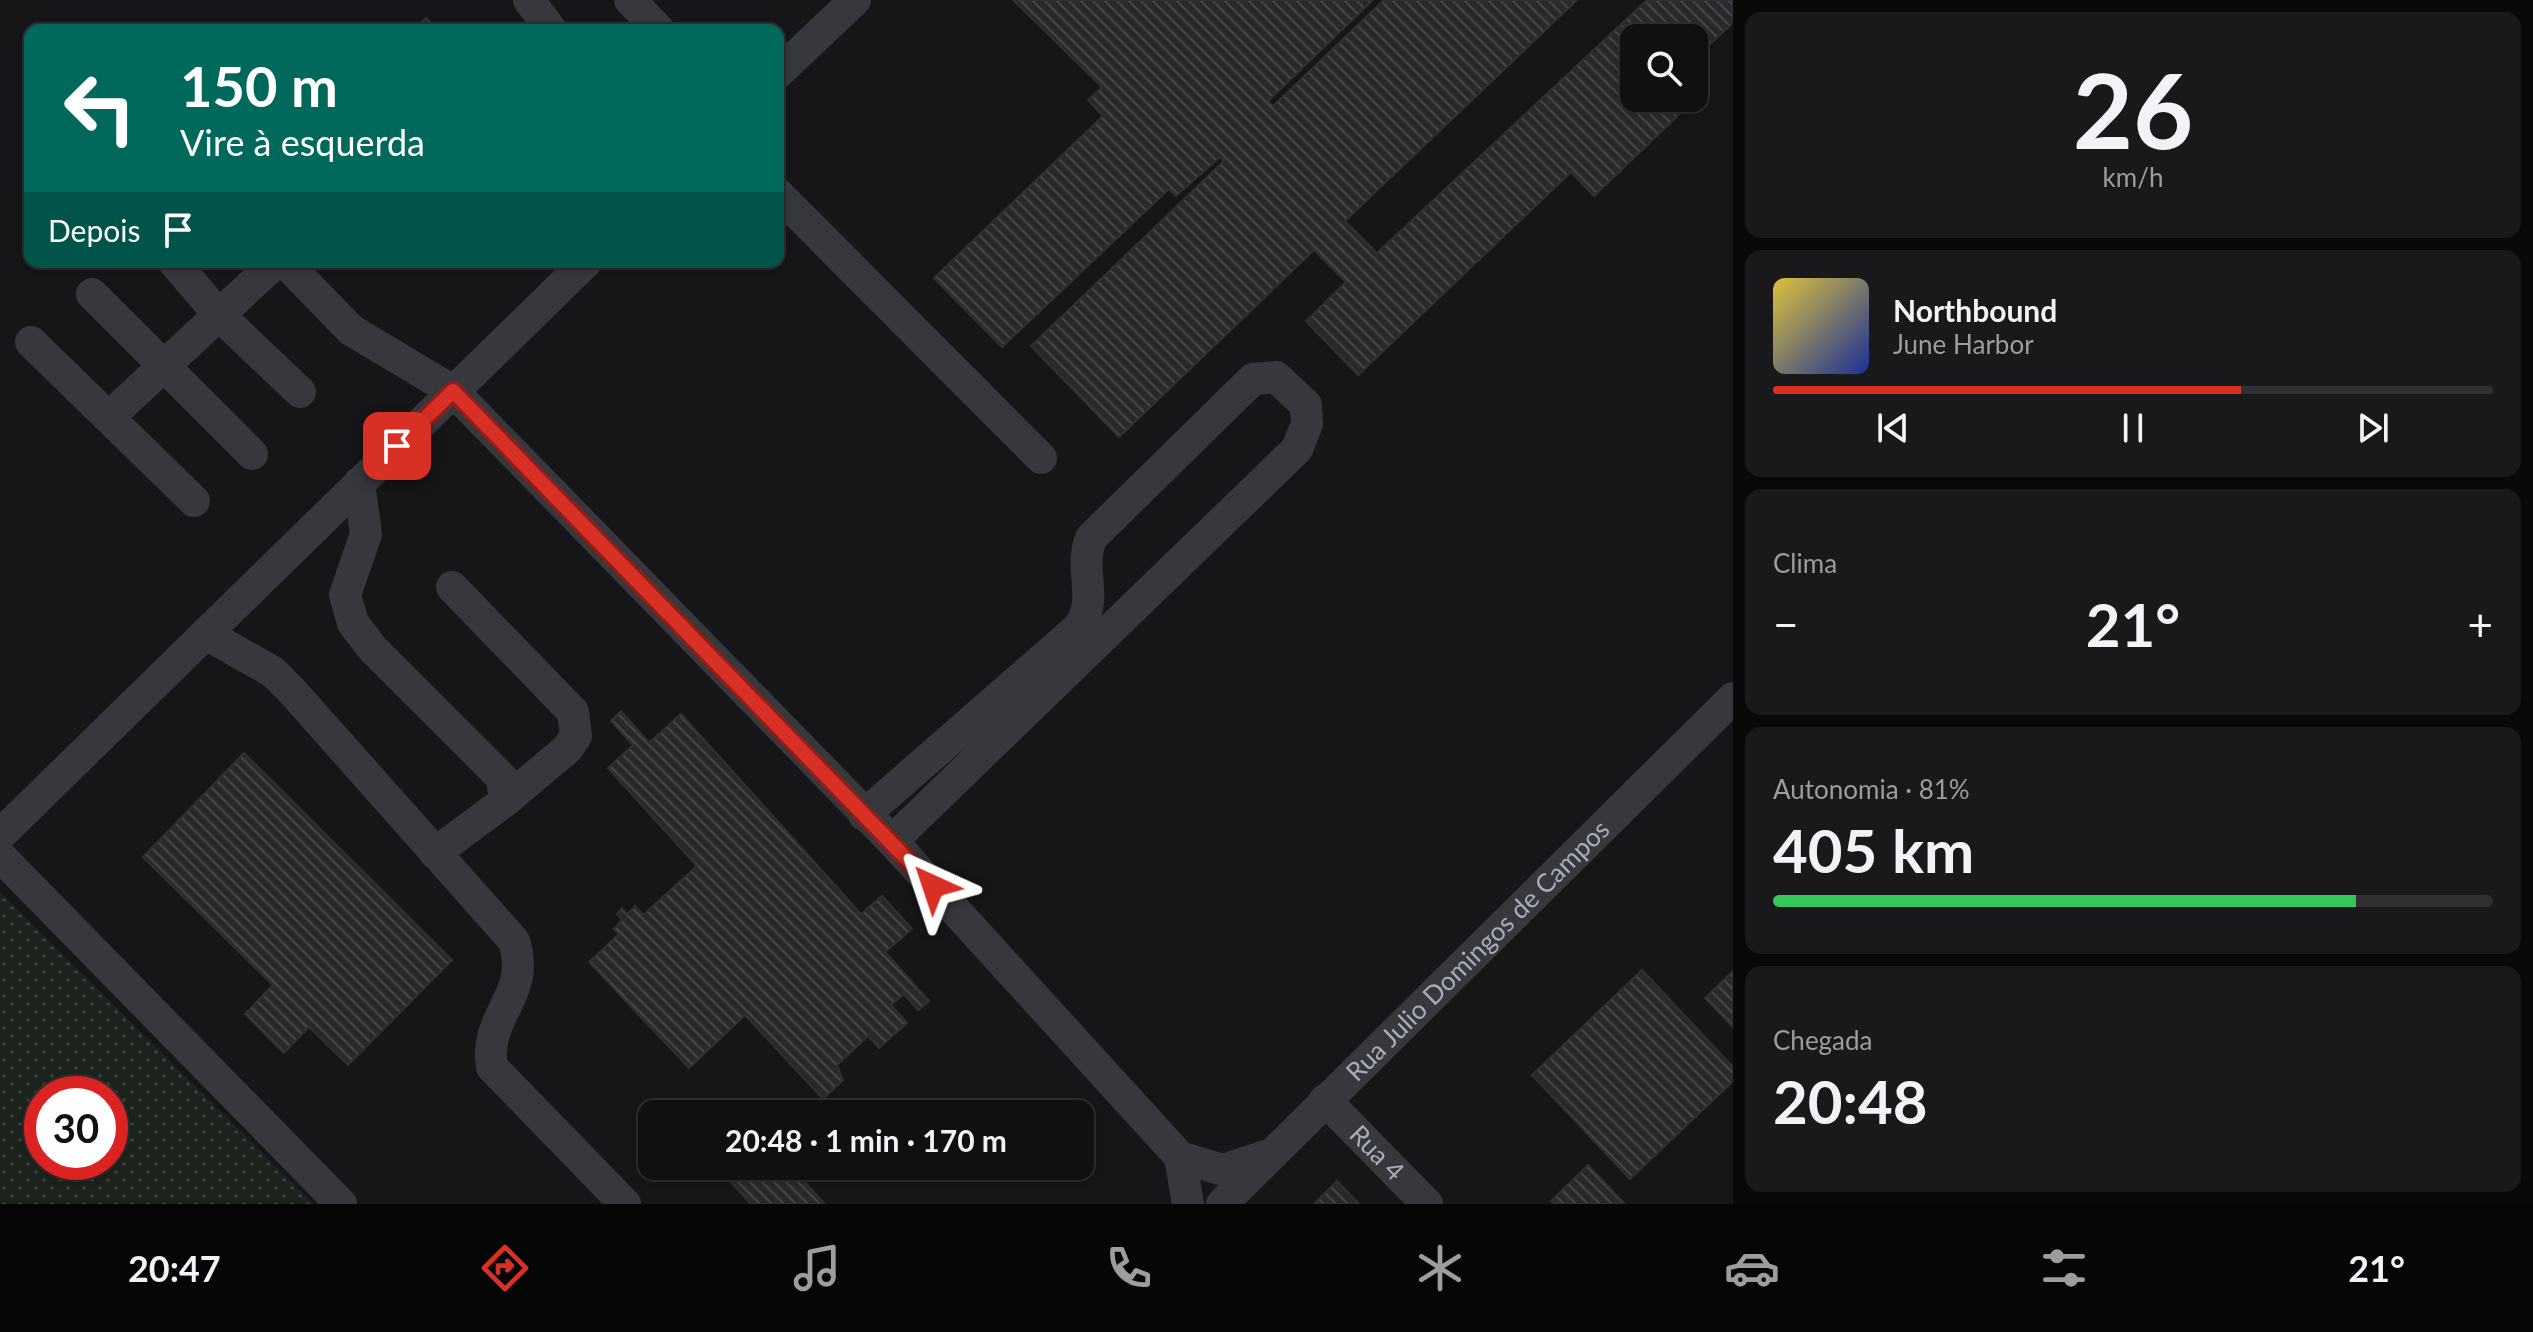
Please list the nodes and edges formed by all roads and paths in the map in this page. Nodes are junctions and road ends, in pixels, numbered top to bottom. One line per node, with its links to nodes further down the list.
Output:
1 (529, 0): 4 (street)
2 (630, 0): 5 (street)
3 (855, 0): 6 (street)
4 (547, 24)
5 (653, 24)
6 (784, 67)
7 (784, 200): 20 (street)
8 (179, 268): 13 (street)
9 (269, 268): 13 (street)
10 (291, 268): 16 (street)
11 (580, 268): 16 (street)
12 (92, 294): 15 (street)
13 (218, 314): 15 (street); 17 (street)
14 (31, 342): 18 (street)
15 (162, 366): 18 (street); 19 (street)
16 (453, 391): 21 (street); 27 (street)
17 (300, 392)
18 (109, 417): 22 (street)
19 (252, 454)
20 (1041, 458)
21 (359, 483): 24 (street); 26 (street)
22 (194, 501)
23 (452, 587): 26 (street)
24 (206, 634): 28 (street); 30 (street)
25 (1733, 698): 32 (street, Rua Julio Domingos de Campos)
26 (505, 801): 30 (street)
27 (864, 815): 29 (street); 29 (street)
28 (0, 835)
29 (892, 841): 34 (street)
30 (435, 853): 36 (street)
31 (0, 856): 35 (street)
32 (1325, 1100): 33 (street, Rua Julio Domingos de Campos); 39 (street, Rua 4)
33 (1272, 1154): 34 (street); 38 (street, Rua Julio Domingos de Campos)
34 (1180, 1157): 37 (street)
35 (341, 1204)
36 (625, 1204)
37 (1188, 1204)
38 (1222, 1204)
39 (1427, 1204)

